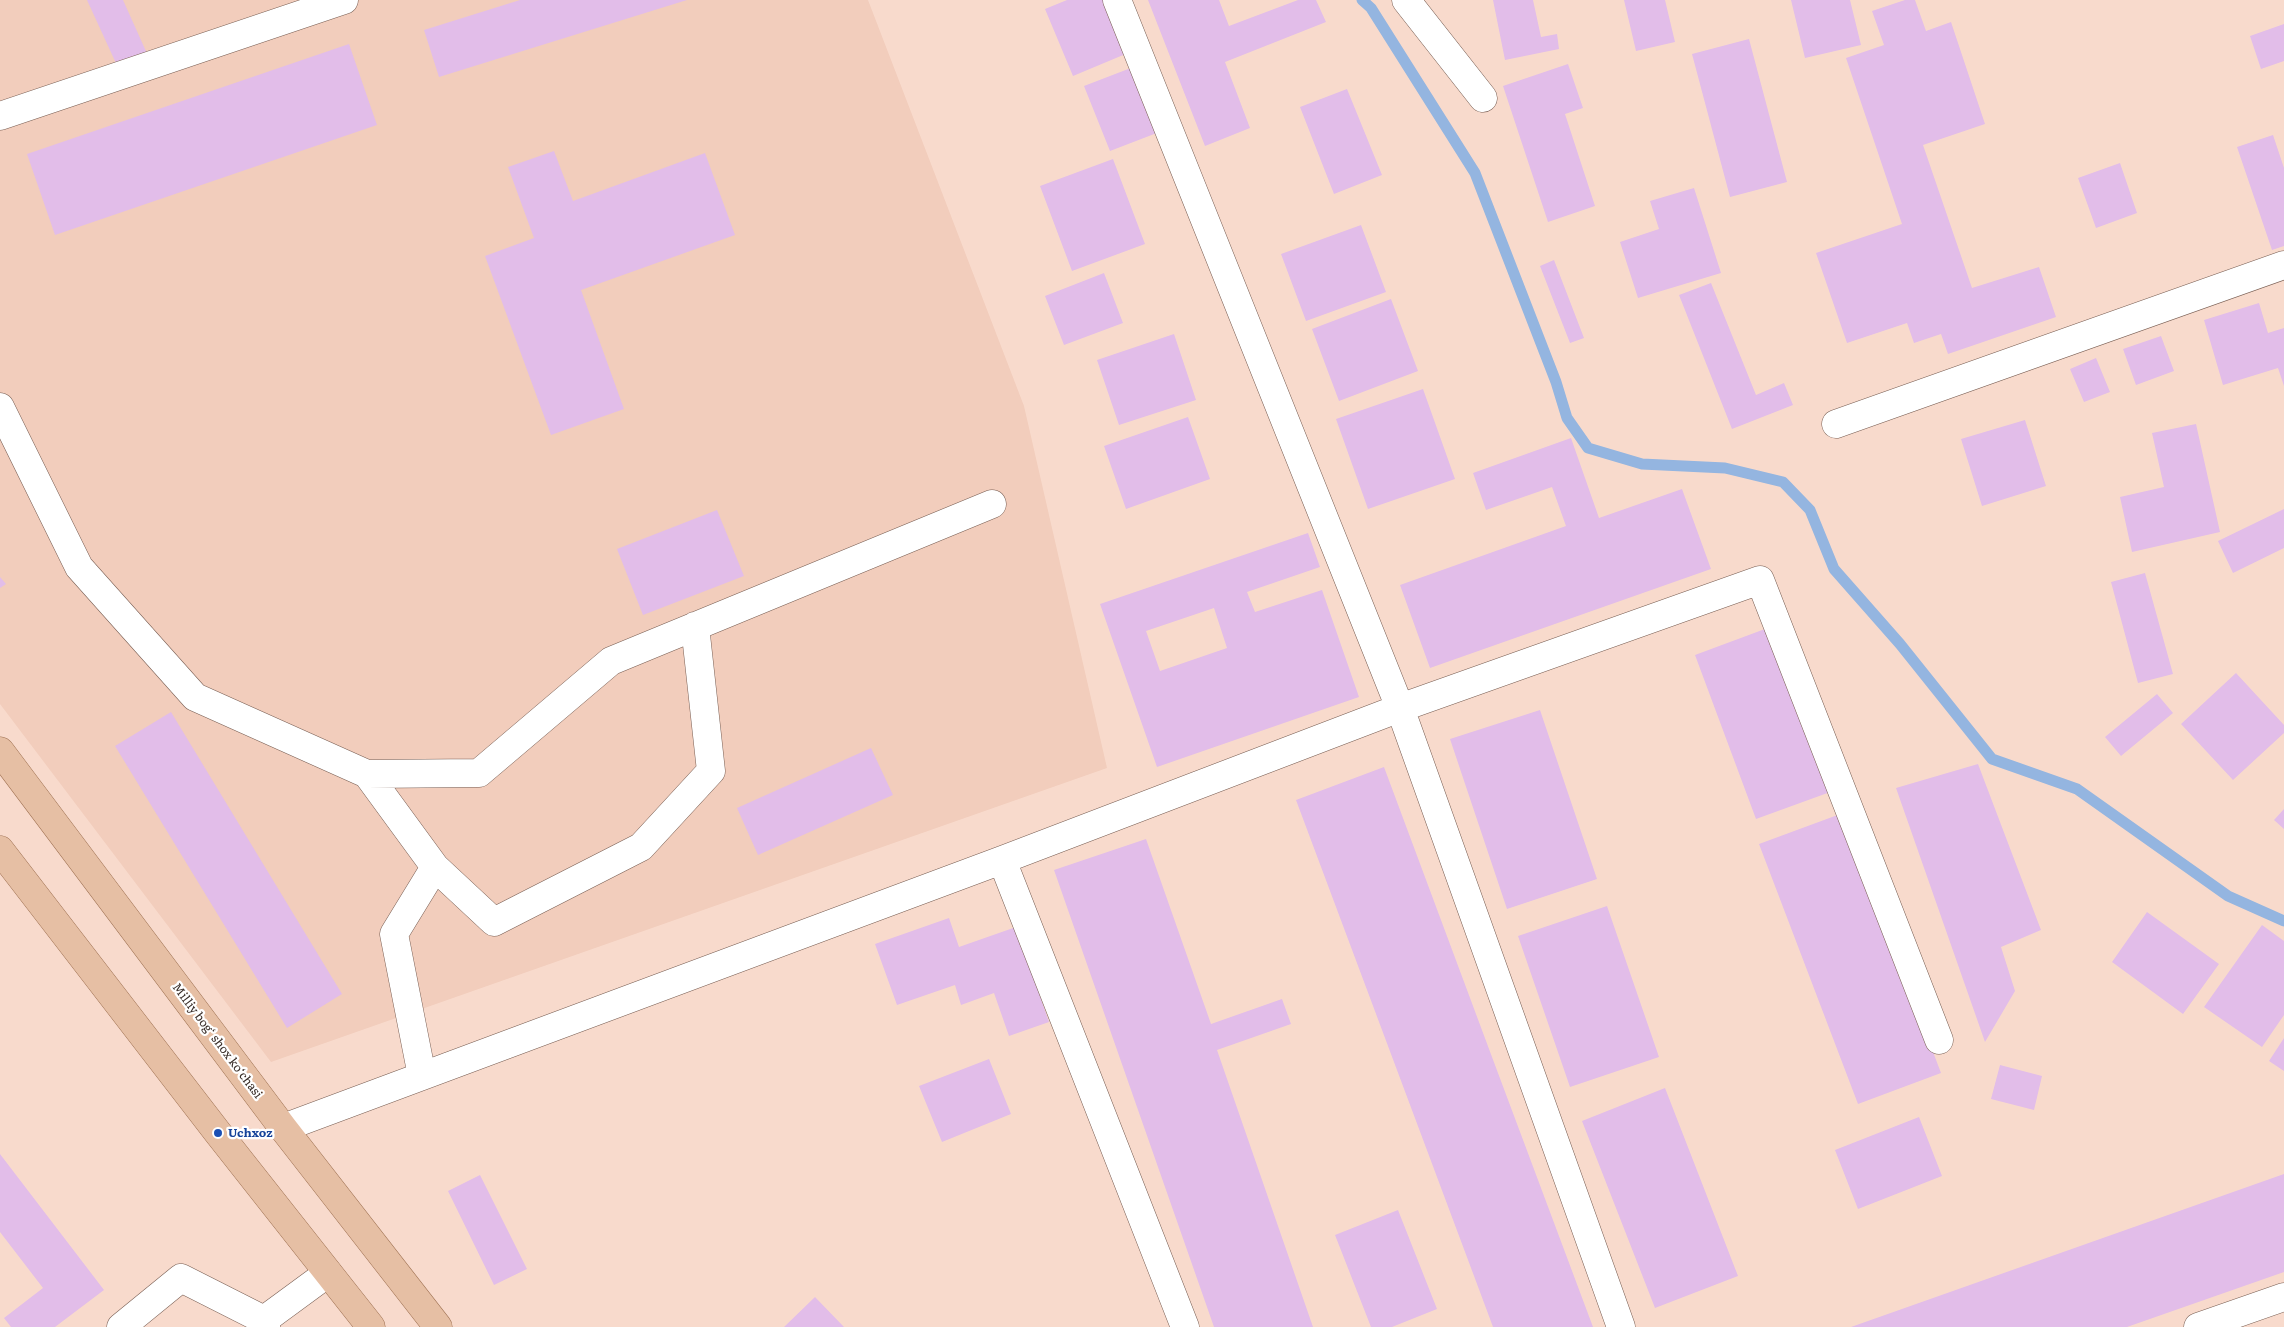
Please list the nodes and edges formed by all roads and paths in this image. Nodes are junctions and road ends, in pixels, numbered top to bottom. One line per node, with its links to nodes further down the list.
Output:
1 (344, 0): 5 (street)
2 (1117, 0): 11 (street)
3 (1406, 0): 4 (street)
4 (1483, 98)
5 (0, 116)
6 (2284, 266): 8 (street)
7 (0, 407): 13 (street)
8 (1836, 424)
9 (992, 504): 10 (street)
10 (695, 626): 13 (street); 16 (street)
11 (1400, 708): 15 (street); 17 (street); 27 (street)
12 (0, 751): 19 (main road, Milliy bog‘ shox ko‘chasi)
13 (367, 774): 16 (street)
14 (0, 850): 20 (main road)
15 (1002, 860): 18 (street); 26 (street)
16 (435, 867): 18 (street)
17 (1939, 1040)
18 (422, 1076): 19 (street)
19 (283, 1128): 25 (main road, Milliy bog‘ shox ko‘chasi)
20 (328, 1273): 22 (street); 24 (main road)
21 (2284, 1297): 28 (street)
22 (264, 1323): 23 (street)
23 (121, 1327)
24 (371, 1327)
25 (438, 1327)
26 (1185, 1327)
27 (1621, 1327)
28 (2198, 1327)

